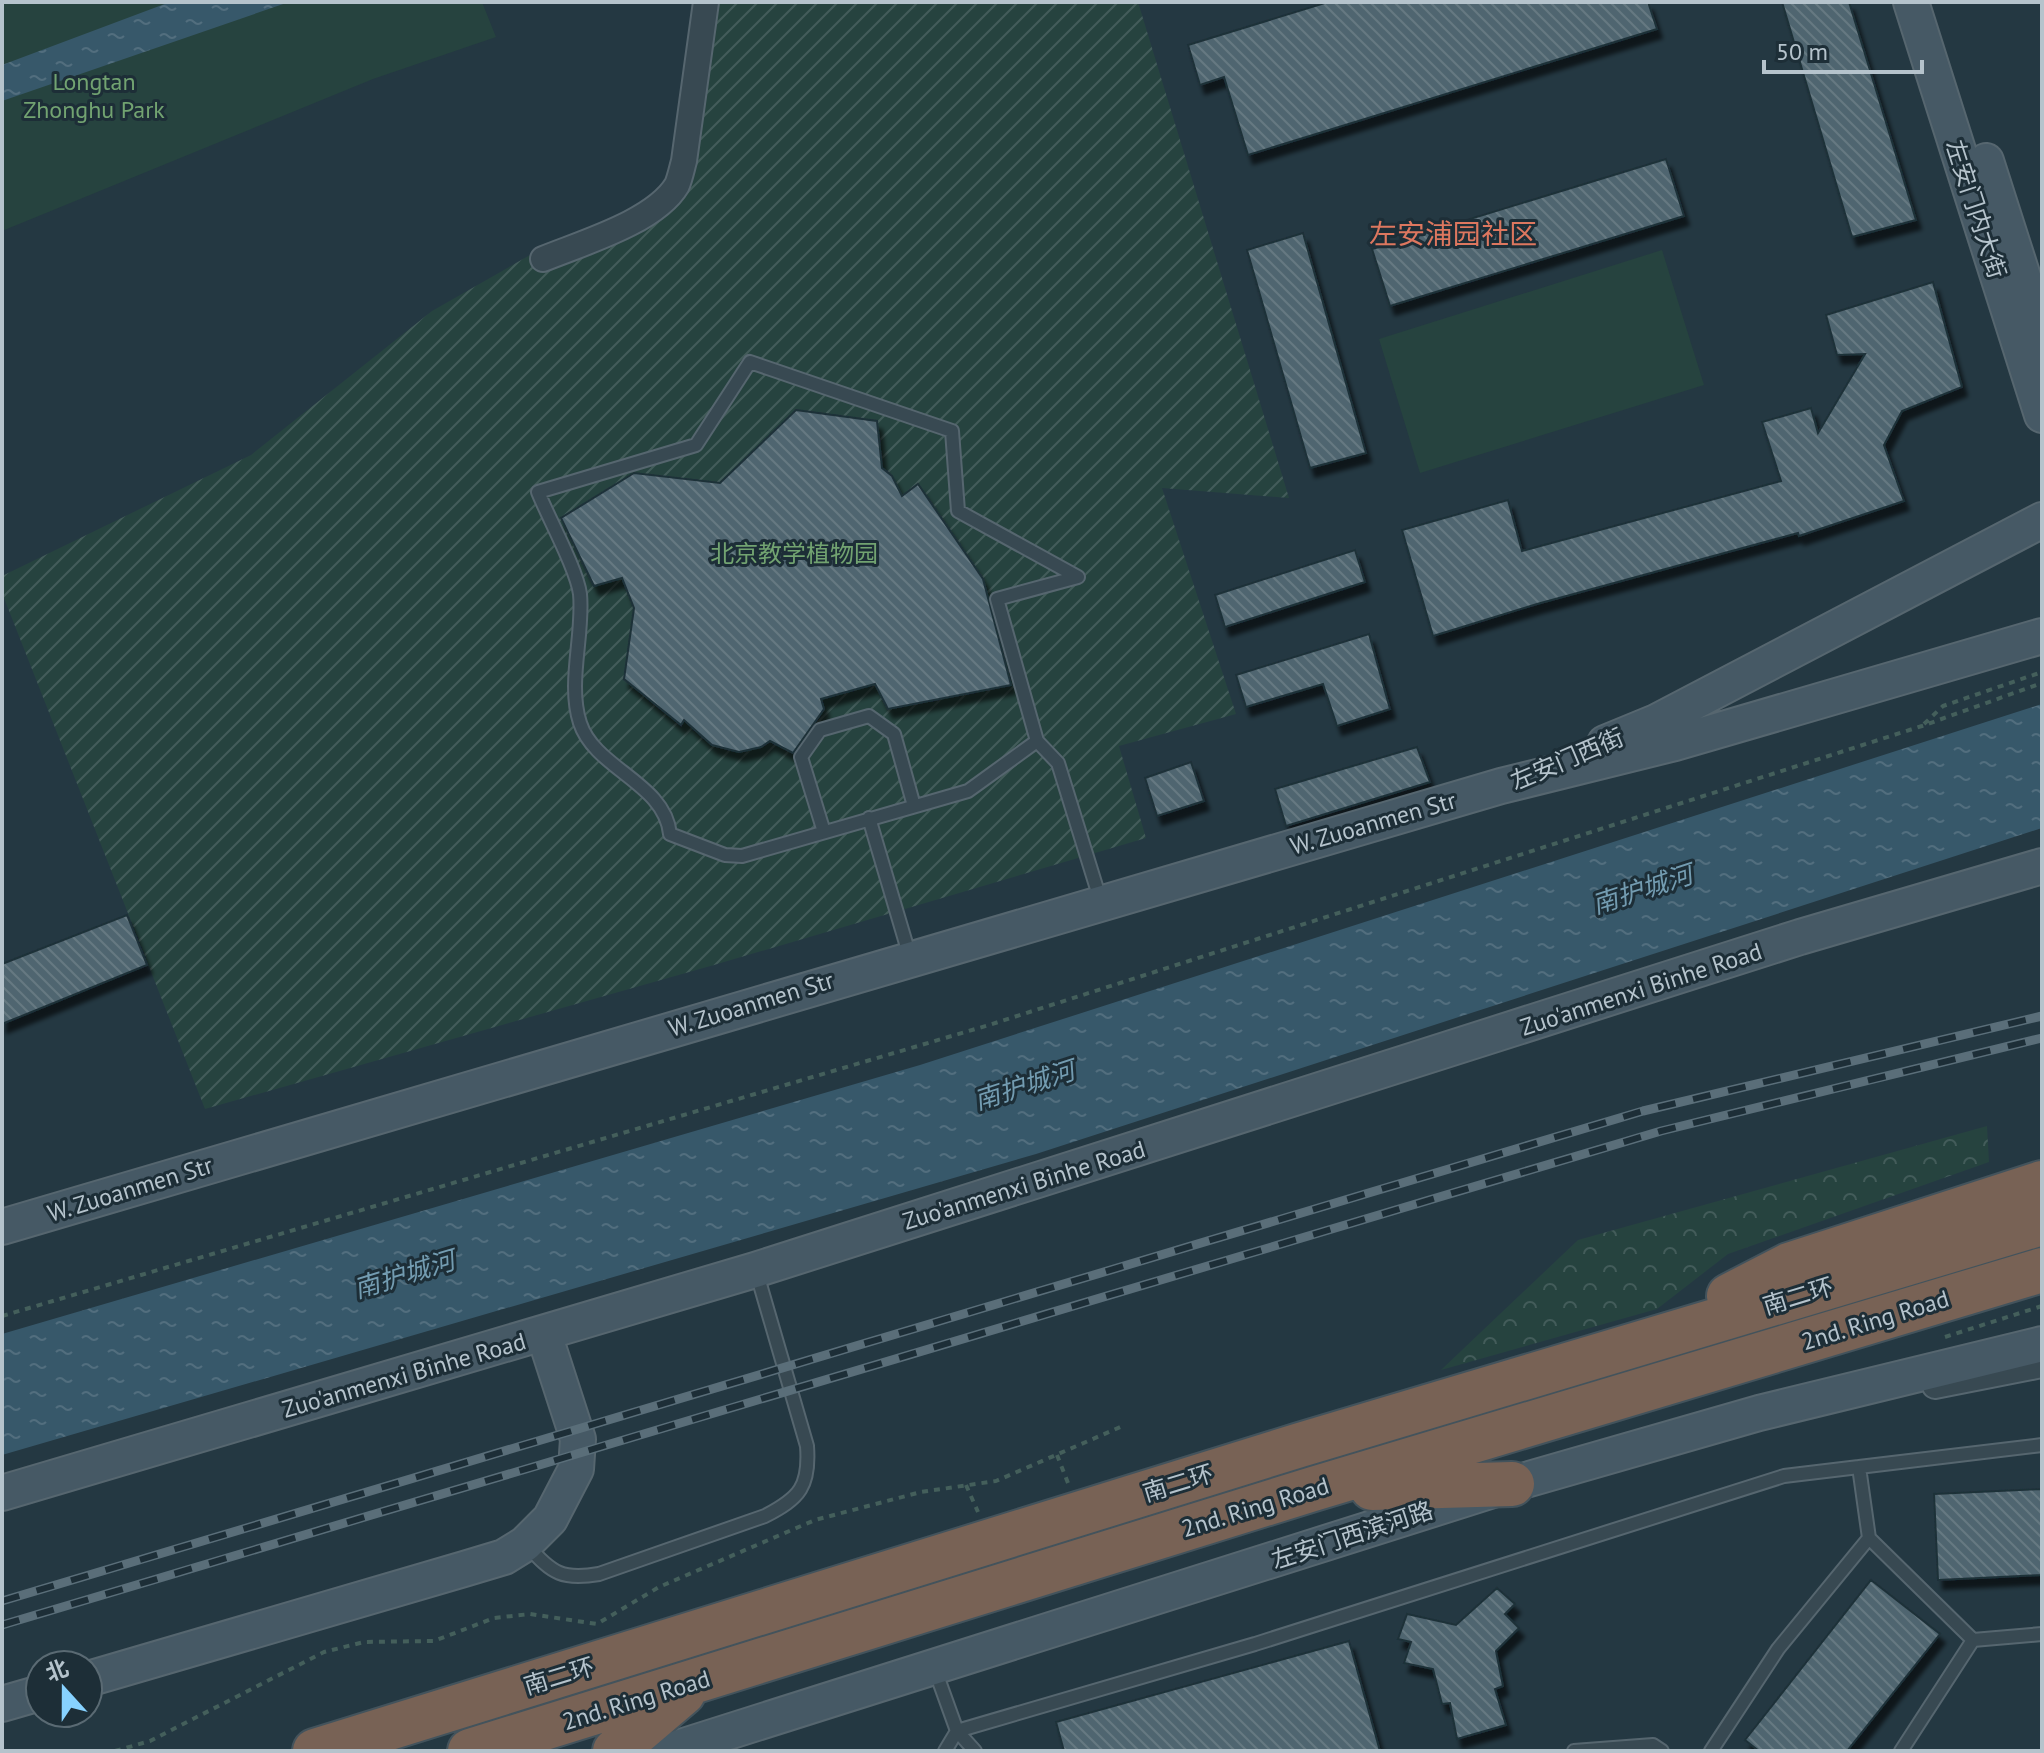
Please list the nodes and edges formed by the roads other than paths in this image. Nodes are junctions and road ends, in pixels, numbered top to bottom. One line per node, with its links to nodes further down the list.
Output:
1 (706, 2): 4 (street)
2 (1911, 2): 6 (street, 左安门内大街)
3 (1935, 2): 5 (street, 左安门内大街)
4 (543, 259)
5 (2042, 336)
6 (2042, 415)
7 (2042, 520): 10 (street, 左安门西街)
8 (2042, 636): 10 (street, 左安门西街)
9 (1037, 741): 11 (lane); 13 (lane); 15 (lane)
10 (1501, 786): 15 (street, W. Zuoanmen Str)
11 (914, 806): 12 (lane); 13 (lane)
12 (869, 818): 13 (lane); 16 (lane)
13 (824, 832)
14 (2042, 866): 20 (street, Zuo'anmenxi Binhe Road)
15 (1101, 902): 16 (street, W. Zuoanmen Str)
16 (910, 957): 19 (street, W. Zuoanmen Str)
17 (2042, 1183): 23 (highway)
18 (2042, 1223): 23 (highway, 南二环)
19 (2, 1227)
20 (755, 1270): 22 (street, Zuo'anmenxi Binhe Road); 33 (lane)
21 (2042, 1270): 30 (highway, 2nd. Ring Road)
22 (544, 1334): 31 (street, Zuo'anmenxi Binhe Road); 33 (street)
23 (1638, 1344): 42 (highway, 南二环)
24 (2042, 1344): 26 (street, 左安门西滨河路)
25 (2042, 1365): 26 (street)
26 (1759, 1413): 29 (street, 左安门西滨河路)
27 (2042, 1445): 28 (lane)
28 (1859, 1467): 32 (lane); 41 (lane)
29 (1512, 1484): 30 (highway); 36 (street, 左安门西滨河路)
30 (1313, 1489): 38 (highway, 2nd. Ring Road)
31 (2, 1493)
32 (1869, 1538): 35 (lane); 50 (lane)
33 (525, 1544): 37 (street)
34 (2042, 1634): 35 (lane)
35 (1973, 1640): 51 (lane)
36 (934, 1667): 41 (lane); 45 (street, 左安门西滨河路)
37 (104, 1674)
38 (697, 1681): 43 (highway, 2nd. Ring Road); 44 (highway)
39 (24, 1698): 40 (street)
40 (2, 1704)
41 (957, 1731): 46 (lane); 47 (lane)
42 (315, 1751)
43 (470, 1751)
44 (615, 1751)
45 (668, 1751)
46 (945, 1751)
47 (975, 1751)
48 (1574, 1751): 49 (lane)
49 (1662, 1751)
50 (1711, 1751)
51 (1901, 1751)

